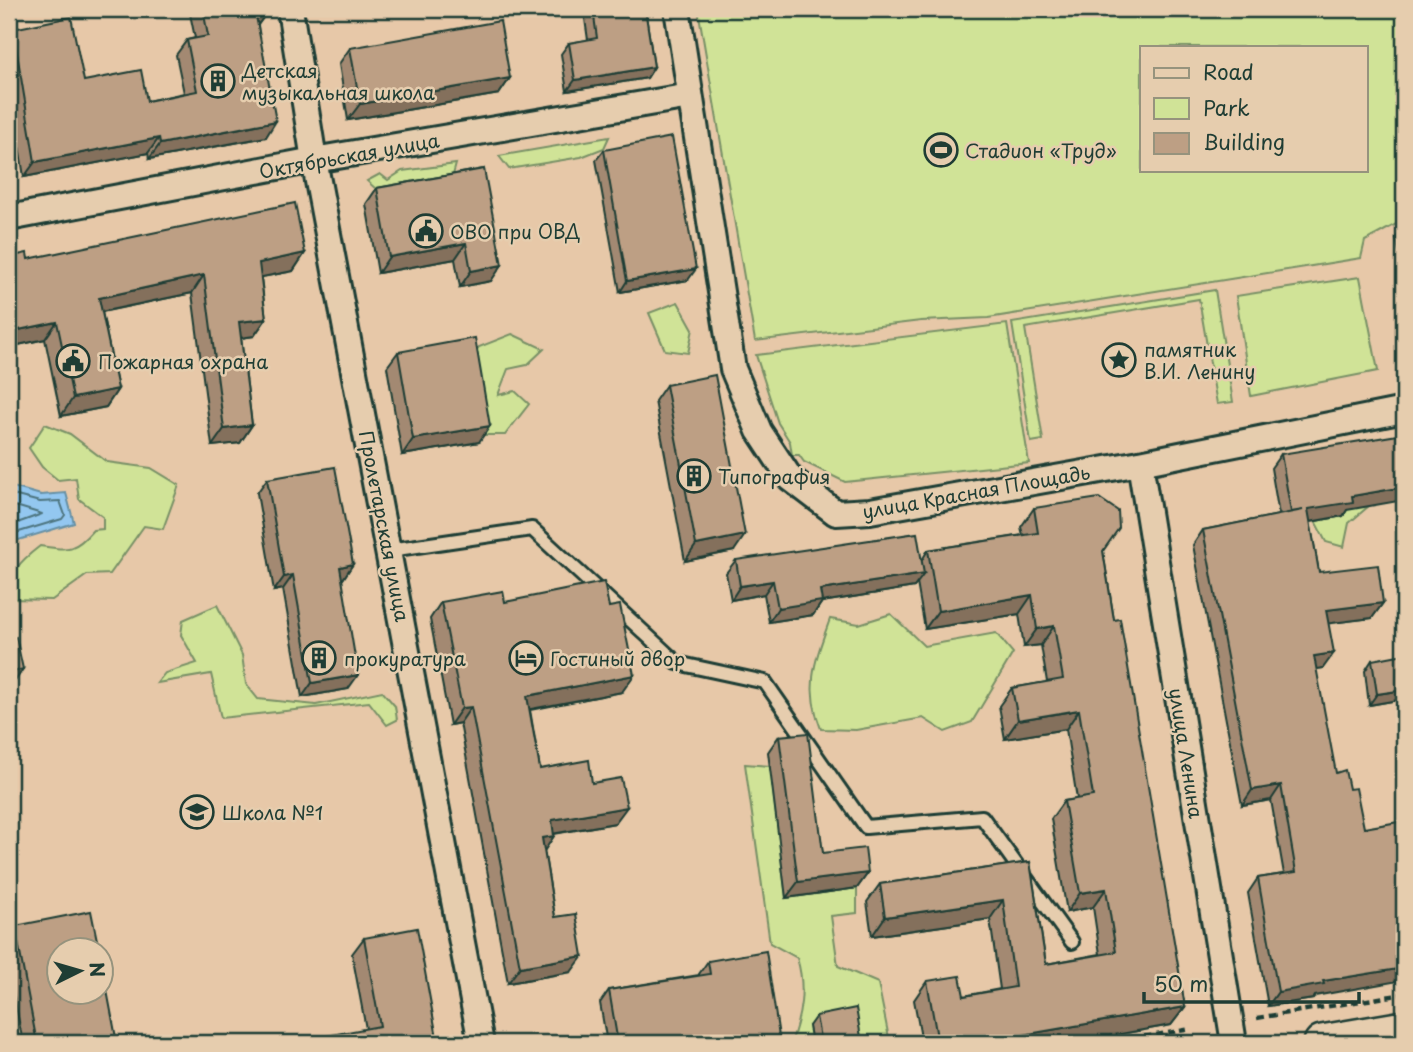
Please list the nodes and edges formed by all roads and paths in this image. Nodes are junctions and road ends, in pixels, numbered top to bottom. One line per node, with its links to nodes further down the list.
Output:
1 (290, 9): 4 (street, Пролетарская улица)
2 (677, 9): 3 (street, улица Красная Площадь)
3 (690, 96): 4 (street, Октябрьская улица); 7 (street, улица Красная Площадь)
4 (314, 160): 5 (street, Октябрьская улица); 8 (street, Пролетарская улица)
5 (9, 218)
6 (1404, 410): 7 (street, улица Красная Площадь)
7 (1140, 463): 16 (street, улица Ленина)
8 (390, 550): 9 (lane); 14 (street, Пролетарская улица)
9 (1072, 942)
10 (1404, 994): 11 (path)
11 (1257, 1018)
12 (1191, 1029): 15 (path)
13 (1404, 1029): 17 (street)
14 (481, 1043)
15 (1109, 1043)
16 (1234, 1043)
17 (1322, 1043)

